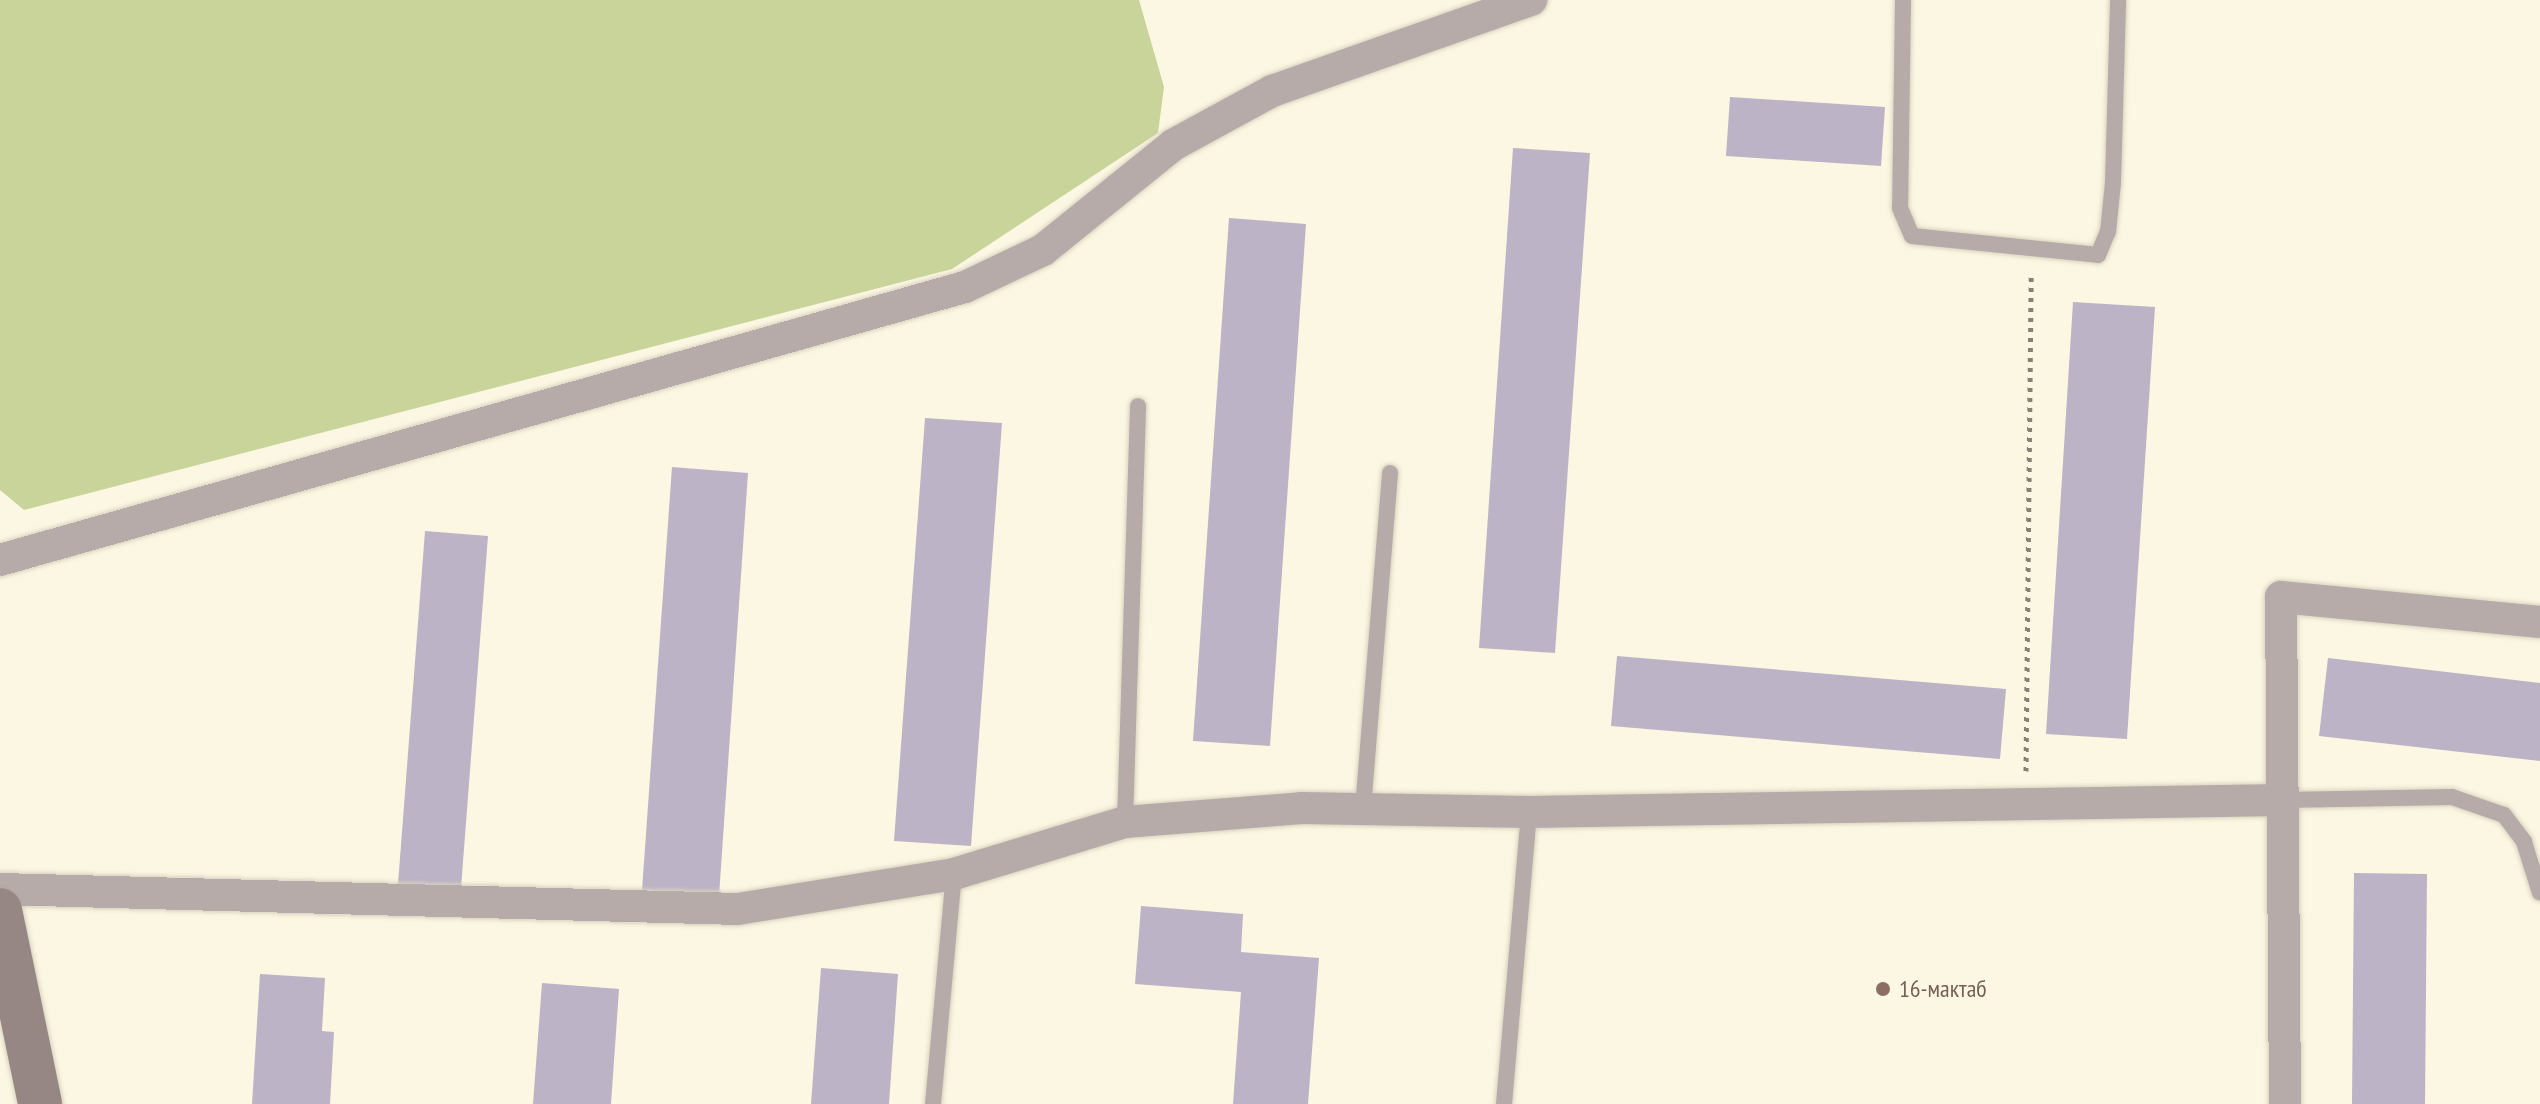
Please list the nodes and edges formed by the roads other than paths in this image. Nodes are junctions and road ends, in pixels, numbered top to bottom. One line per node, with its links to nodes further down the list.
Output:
1 (1531, 0): 6 (street)
2 (1903, 0): 3 (lane)
3 (2118, 0)
4 (1138, 406): 11 (lane)
5 (1390, 473): 9 (lane)
6 (0, 560)
7 (2540, 622): 8 (street)
8 (2282, 800): 10 (street); 14 (lane); 19 (street)
9 (1363, 809): 10 (street); 11 (street)
10 (1529, 812): 18 (lane)
11 (1125, 822): 12 (street)
12 (954, 874): 13 (street); 17 (lane)
13 (0, 889)
14 (2540, 893)
15 (0, 910): 16 (main road)
16 (40, 1104)
17 (933, 1104)
18 (1504, 1104)
19 (2285, 1104)

